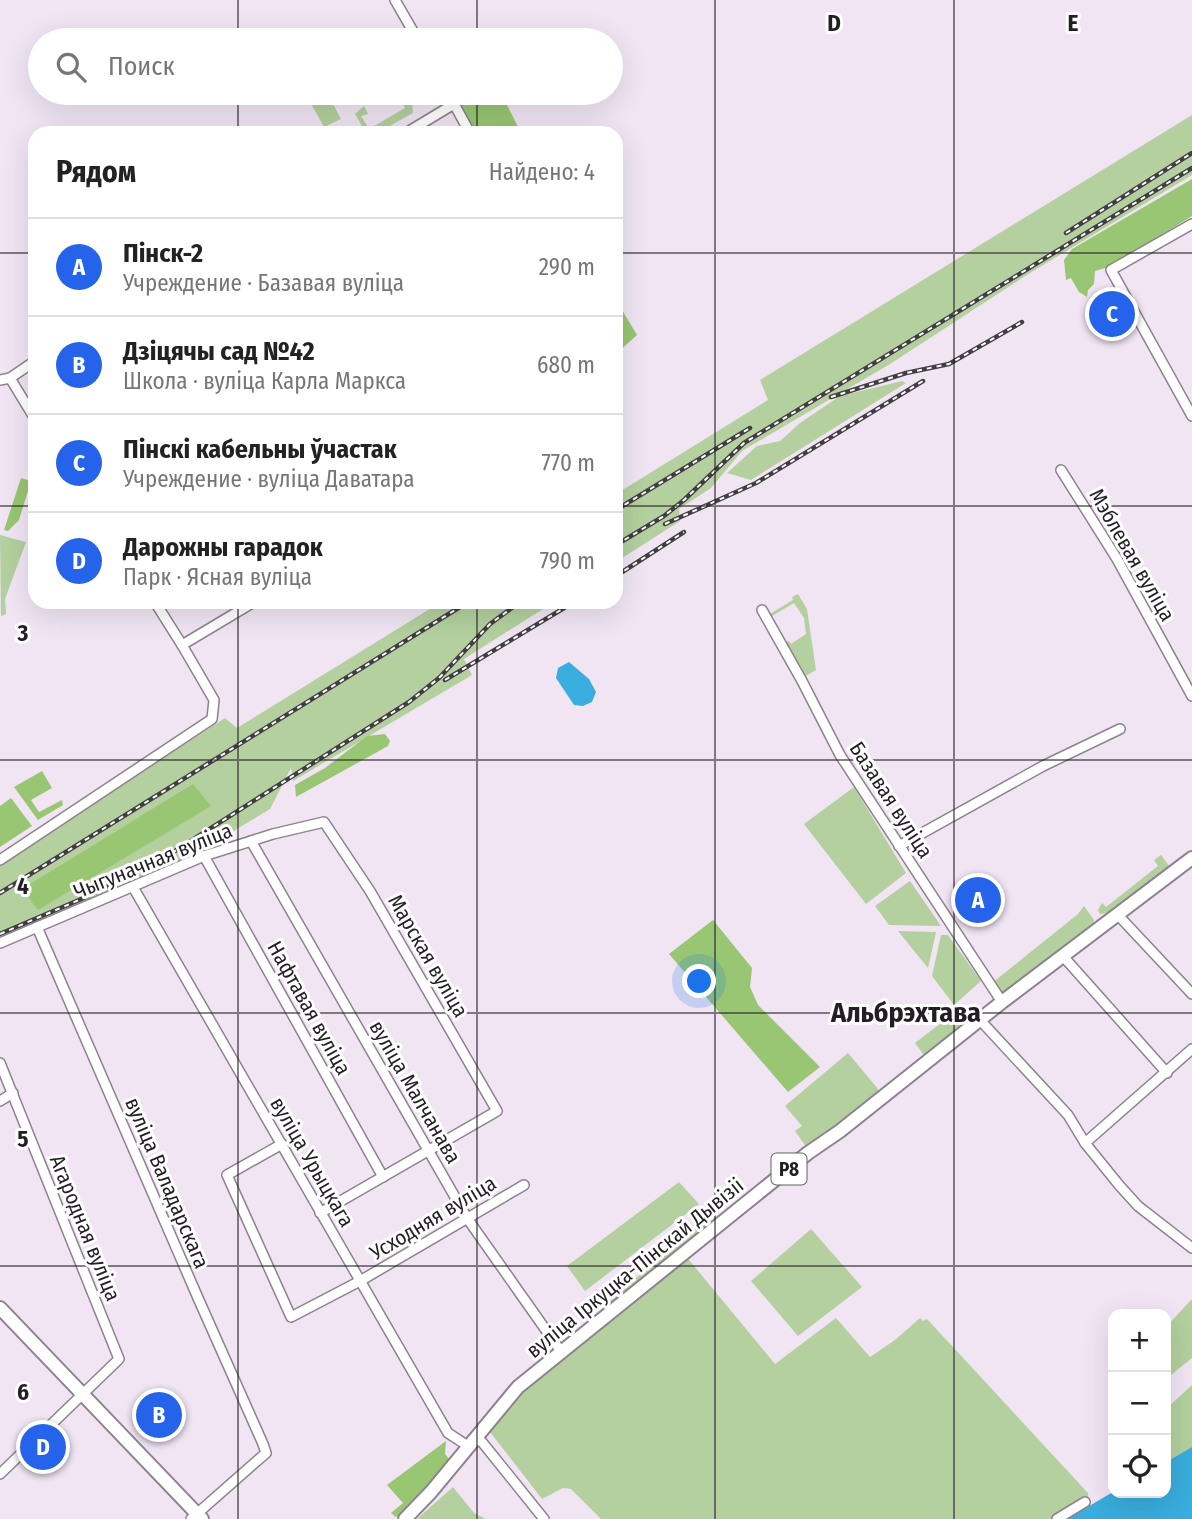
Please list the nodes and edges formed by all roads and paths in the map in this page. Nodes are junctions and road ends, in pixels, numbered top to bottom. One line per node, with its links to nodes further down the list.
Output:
1 (395, 0): 2 (street)
2 (411, 28)
3 (452, 105): 5 (street)
4 (455, 105): 6 (street)
5 (418, 126)
6 (466, 126)
7 (1192, 224): 11 (street)
8 (28, 365): 9 (street)
9 (5, 379): 10 (street)
10 (28, 409)
11 (1192, 415)
12 (1061, 470): 17 (street, Мэблевая вуліца)
13 (159, 609): 16 (street)
14 (242, 609): 16 (street)
15 (762, 610): 21 (street, Базавая вуліца)
16 (182, 645): 24 (street)
17 (1192, 696)
18 (1120, 729): 21 (street)
19 (324, 822): 20 (street, Чыгуначная вуліца); 40 (street, Марская вуліца)
20 (251, 841): 22 (street, Чыгуначная вуліца); 40 (street, вуліца Малчанава)
21 (898, 846): 31 (street, Базавая вуліца)
22 (204, 856): 25 (street, Чыгуначная вуліца); 41 (street, Нафтавая вуліца)
23 (1192, 858): 26 (main road, вуліца Іркуцка-Пінскай Дывізіі / Р8)
24 (0, 860)
25 (133, 887): 27 (street, Чыгуначная вуліца); 39 (street, вуліца Урыцкага)
26 (1117, 914): 29 (main road, вуліца Іркуцка-Пінскай Дывізіі / Р8); 30 (street)
27 (37, 927): 28 (street, Чыгуначная вуліца); 53 (street, вуліца Валадарскага)
28 (0, 943)
29 (1062, 955): 31 (main road, вуліца Іркуцка-Пінскай Дывізіі / Р8); 35 (street)
30 (1192, 993)
31 (1002, 1002): 32 (main road, вуліца Іркуцка-Пінскай Дывізіі / Р8)
32 (980, 1020): 38 (street); 48 (main road, вуліца Іркуцка-Пінскай Дывізіі / Р8)
33 (1192, 1049): 35 (street)
34 (0, 1063): 36 (street, Агародная вуліца)
35 (1167, 1073): 38 (street)
36 (13, 1093): 37 (street); 49 (street, Агародная вуліца)
37 (0, 1101)
38 (1085, 1143): 45 (street)
39 (282, 1144): 43 (street, вуліца Урыцкага); 46 (street, Усходняя вуліца)
40 (429, 1150): 41 (street); 44 (street, вуліца Малчанава)
41 (383, 1177): 43 (street)
42 (524, 1185): 44 (street, Усходняя вуліца)
43 (320, 1213): 46 (street, вуліца Урыцкага)
44 (467, 1218): 46 (street, Усходняя вуліца); 48 (street, вуліца Малчанава)
45 (1192, 1248)
46 (360, 1281): 50 (street, вуліца Урыцкага)
47 (0, 1308): 49 (main road)
48 (562, 1353): 50 (main road, вуліца Іркуцка-Пінскай Дывізіі / Р8)
49 (83, 1394): 51 (street); 53 (main road)
50 (471, 1442): 54 (main road, вуліца Іркуцка-Пінскай Дывізіі / Р8); 55 (street, вуліца Урыцкага)
51 (0, 1474)
52 (1085, 1502): 56 (street)
53 (197, 1517)
54 (405, 1519)
55 (544, 1519)
56 (1057, 1519)

